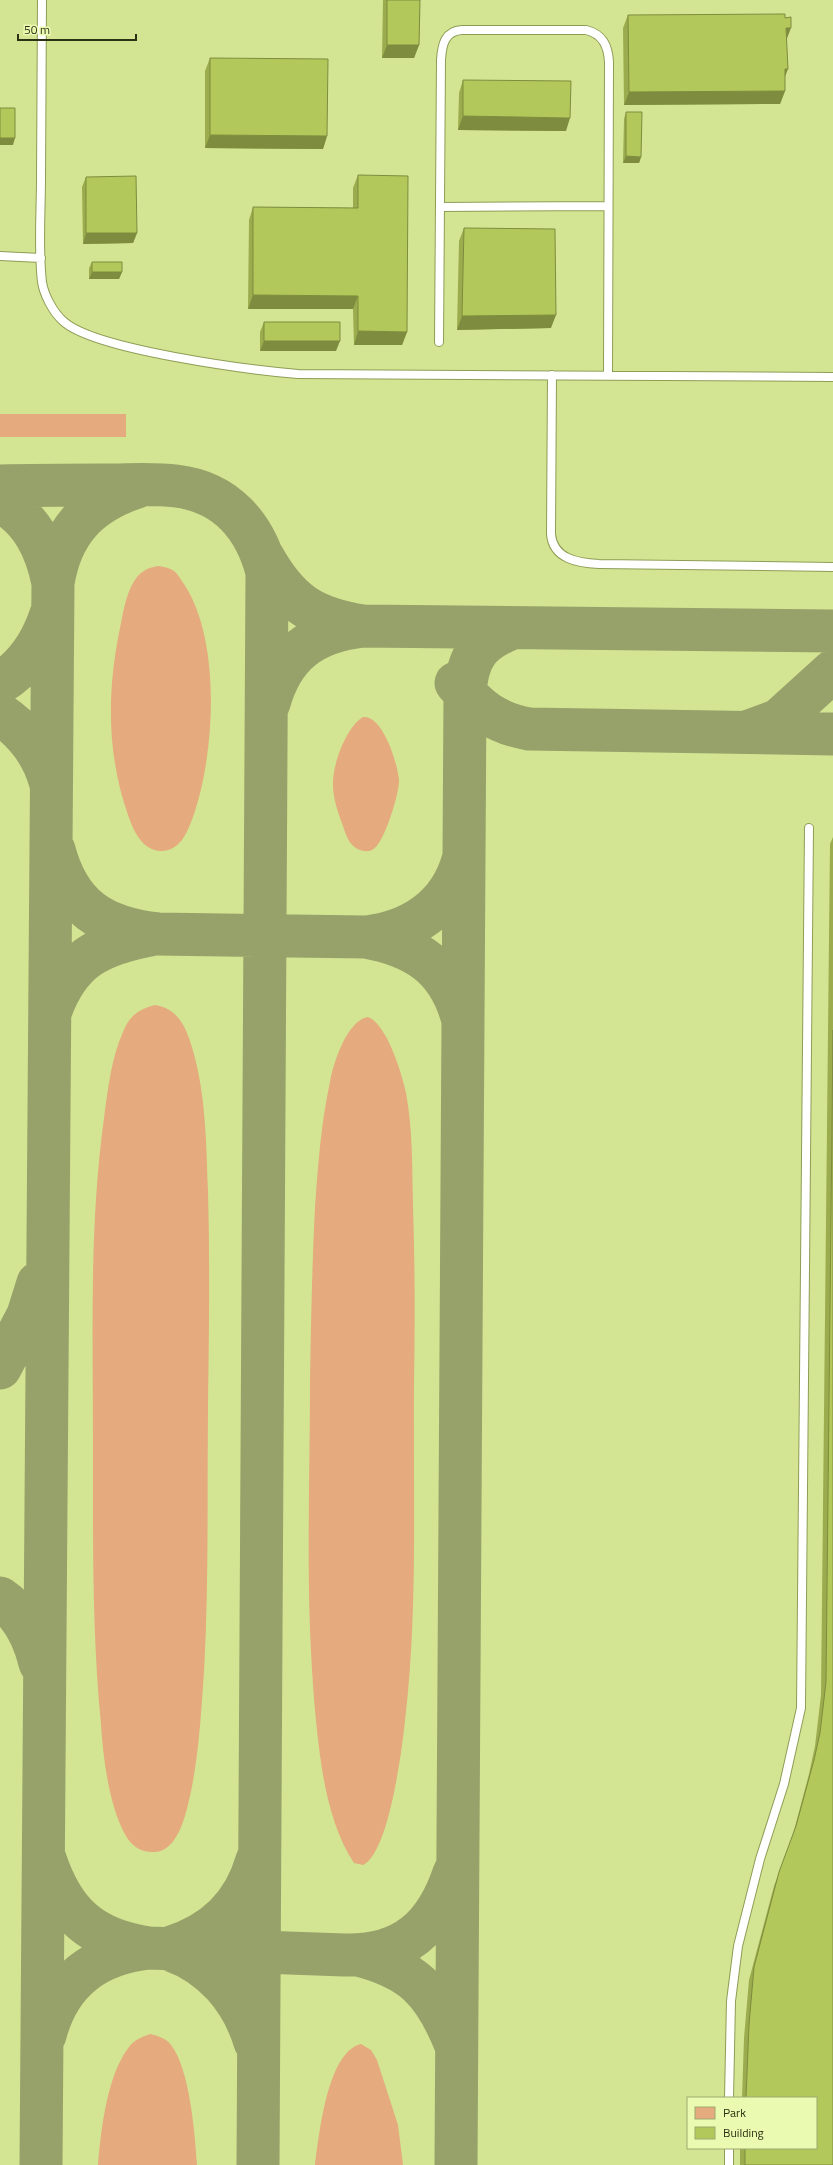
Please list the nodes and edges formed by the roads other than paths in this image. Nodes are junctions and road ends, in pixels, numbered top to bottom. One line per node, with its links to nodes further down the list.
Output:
1 (42, 0): 5 (lane)
2 (608, 206): 3 (lane); 3 (lane); 8 (lane)
3 (440, 207): 6 (lane)
4 (0, 256): 5 (lane)
5 (41, 258): 7 (lane)
6 (439, 342)
7 (552, 375): 8 (lane); 10 (lane)
8 (608, 375): 9 (lane)
9 (833, 377)
10 (833, 567)
11 (809, 828): 12 (lane)
12 (729, 2097)
13 (729, 2149): 14 (lane)
14 (729, 2165)

